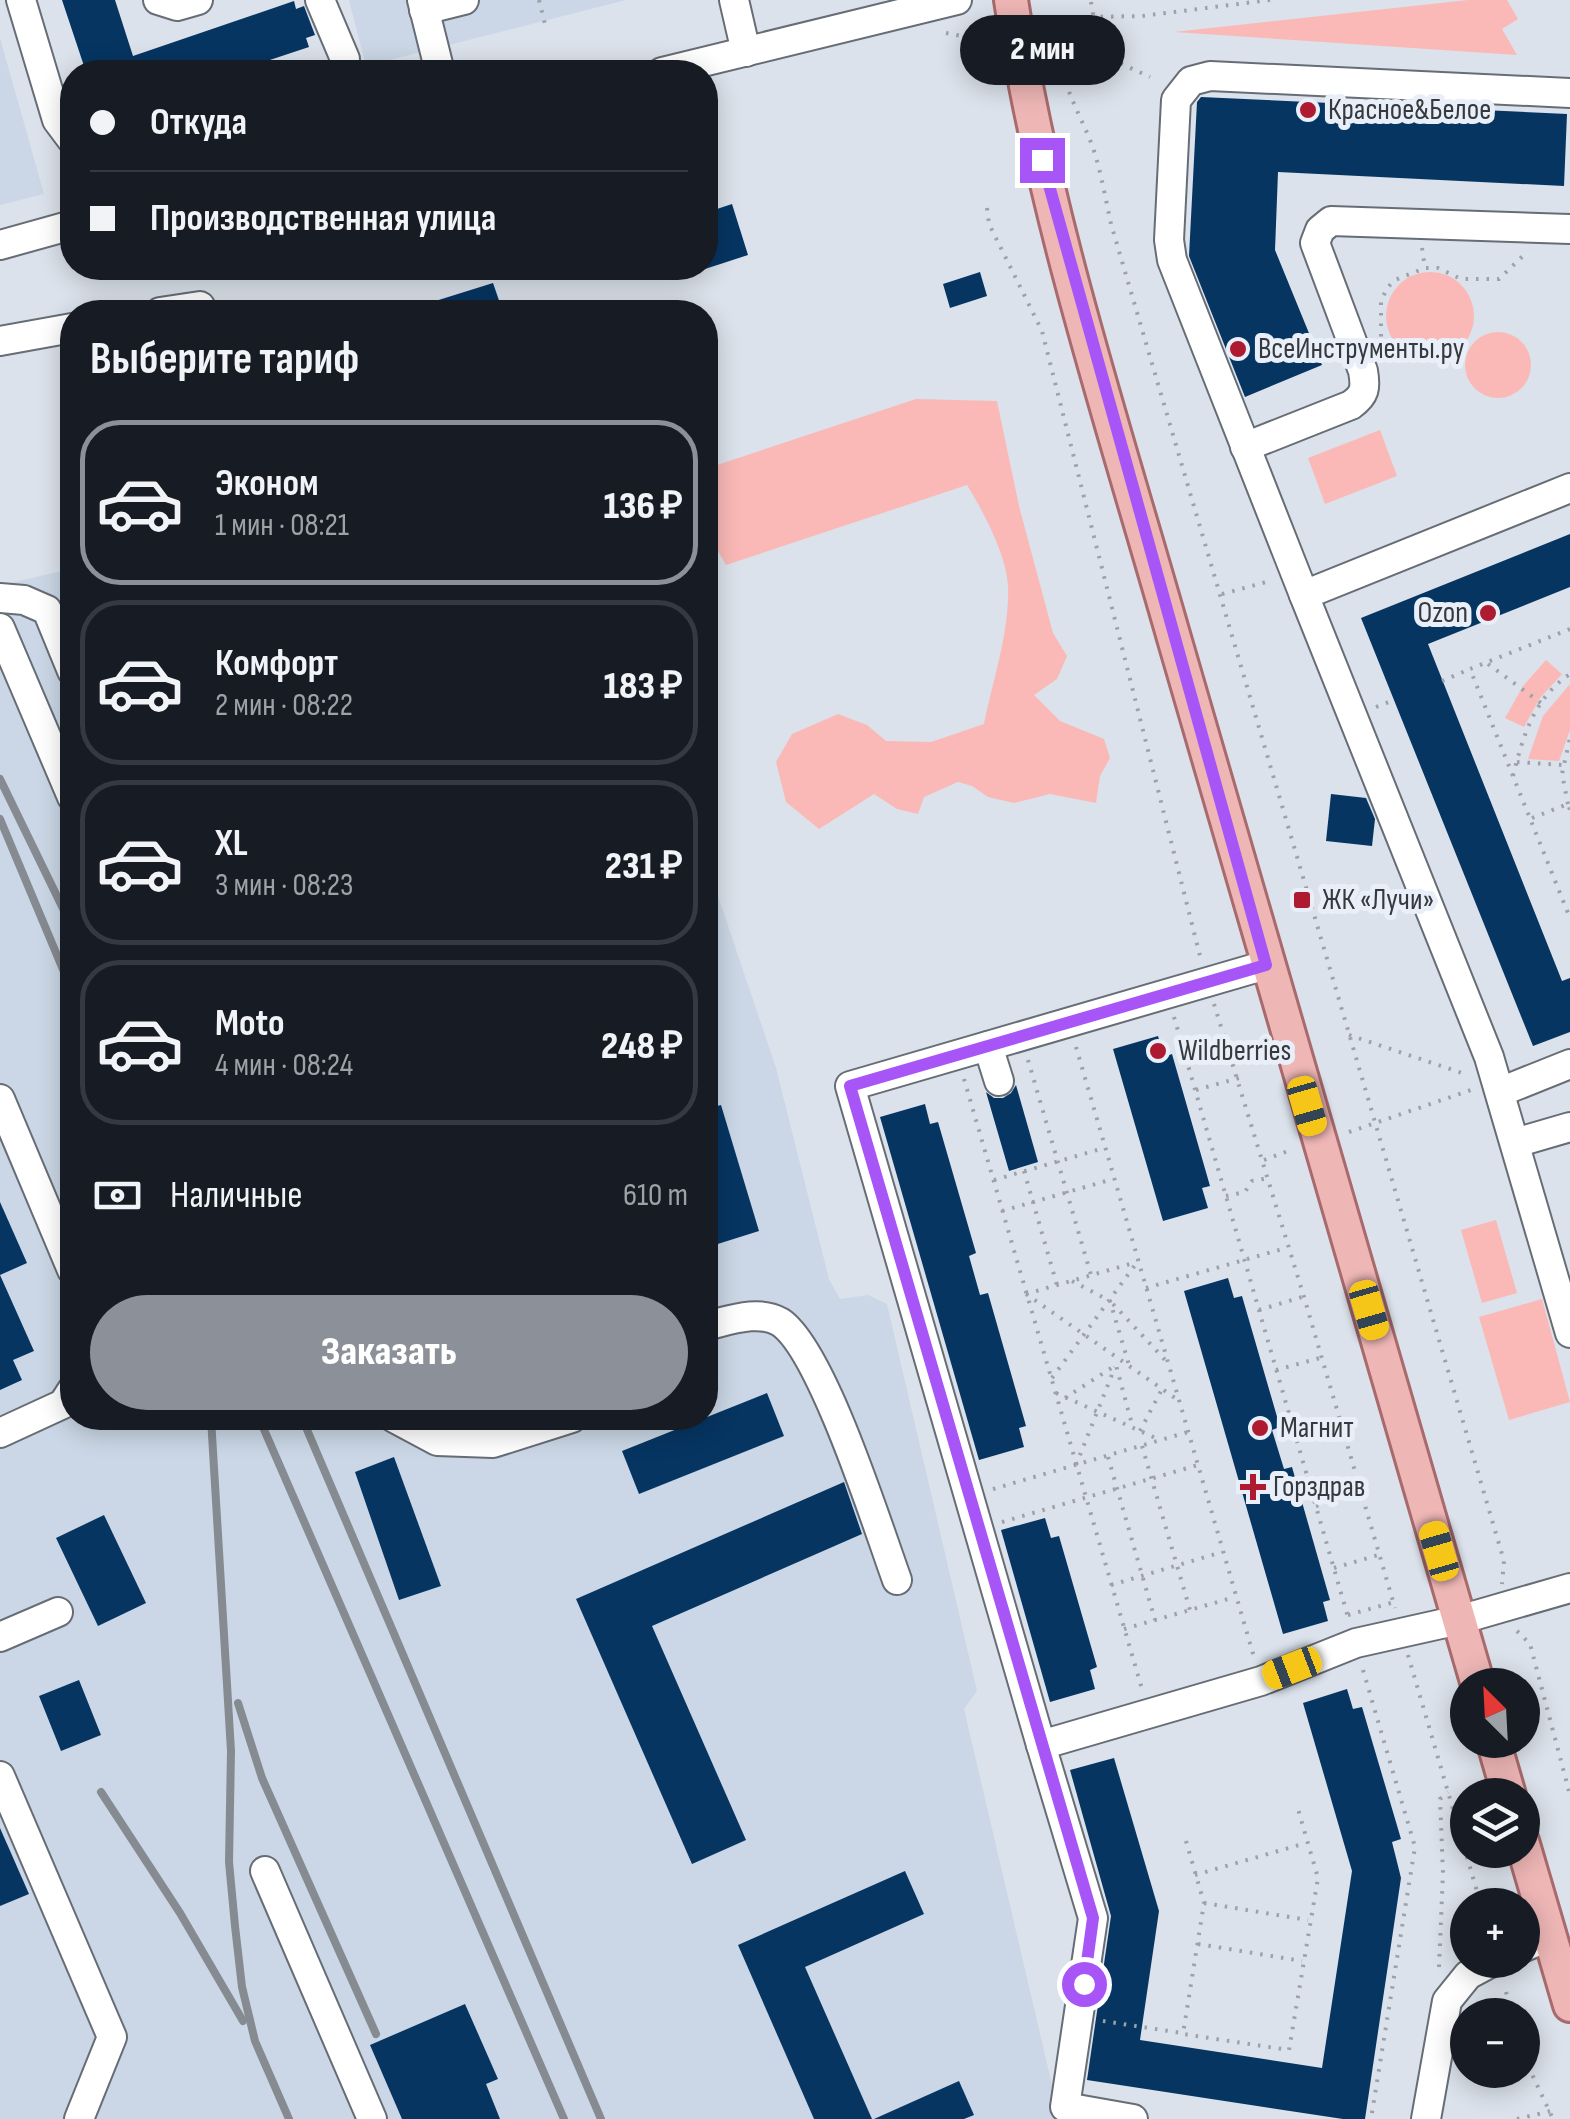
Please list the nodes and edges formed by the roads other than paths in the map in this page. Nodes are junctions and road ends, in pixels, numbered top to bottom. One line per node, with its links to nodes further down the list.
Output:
1 (21, 0): 15 (street)
2 (158, 0): 3 (street)
3 (198, 0)
4 (320, 0): 11 (street)
5 (464, 0): 9 (street)
6 (734, 0): 10 (street)
7 (957, 0): 10 (street)
8 (1011, 0): 28 (main road)
9 (423, 5): 12 (street)
10 (746, 52): 13 (street)
11 (345, 60)
12 (437, 60)
13 (712, 60)
14 (1570, 93): 21 (street)
15 (60, 123)
16 (60, 228): 18 (street)
17 (1570, 229): 21 (street)
18 (0, 245)
19 (60, 330): 20 (street)
20 (0, 341)
21 (1245, 447): 23 (street)
22 (1570, 488): 23 (street)
23 (1304, 595): 32 (street)
24 (0, 598): 26 (street)
25 (0, 628): 27 (street)
26 (60, 642)
27 (60, 768)
28 (1266, 965): 29 (street); 46 (main road)
29 (988, 1046): 31 (street); 49 (street)
30 (1570, 1064): 32 (street)
31 (998, 1081)
32 (1496, 1085): 35 (street)
33 (0, 1099): 36 (street)
34 (1570, 1128): 35 (street)
35 (1515, 1144): 38 (street)
36 (60, 1242)
37 (718, 1323): 43 (street)
38 (1570, 1333)
39 (60, 1405): 42 (street)
40 (416, 1430): 41 (street)
41 (534, 1430)
42 (0, 1432)
43 (897, 1580)
44 (1570, 1588): 46 (street)
45 (58, 1612): 47 (street)
46 (1458, 1620): 48 (main road); 49 (street)
47 (0, 1638)
48 (1473, 1668)
49 (1041, 1745): 57 (street)
50 (0, 1776): 55 (street)
51 (265, 1872): 56 (street)
52 (1540, 1949): 54 (main road)
53 (1466, 1978): 58 (street)
54 (1570, 2005)
55 (79, 2119)
56 (372, 2119)
57 (1133, 2119)
58 (1426, 2119)

